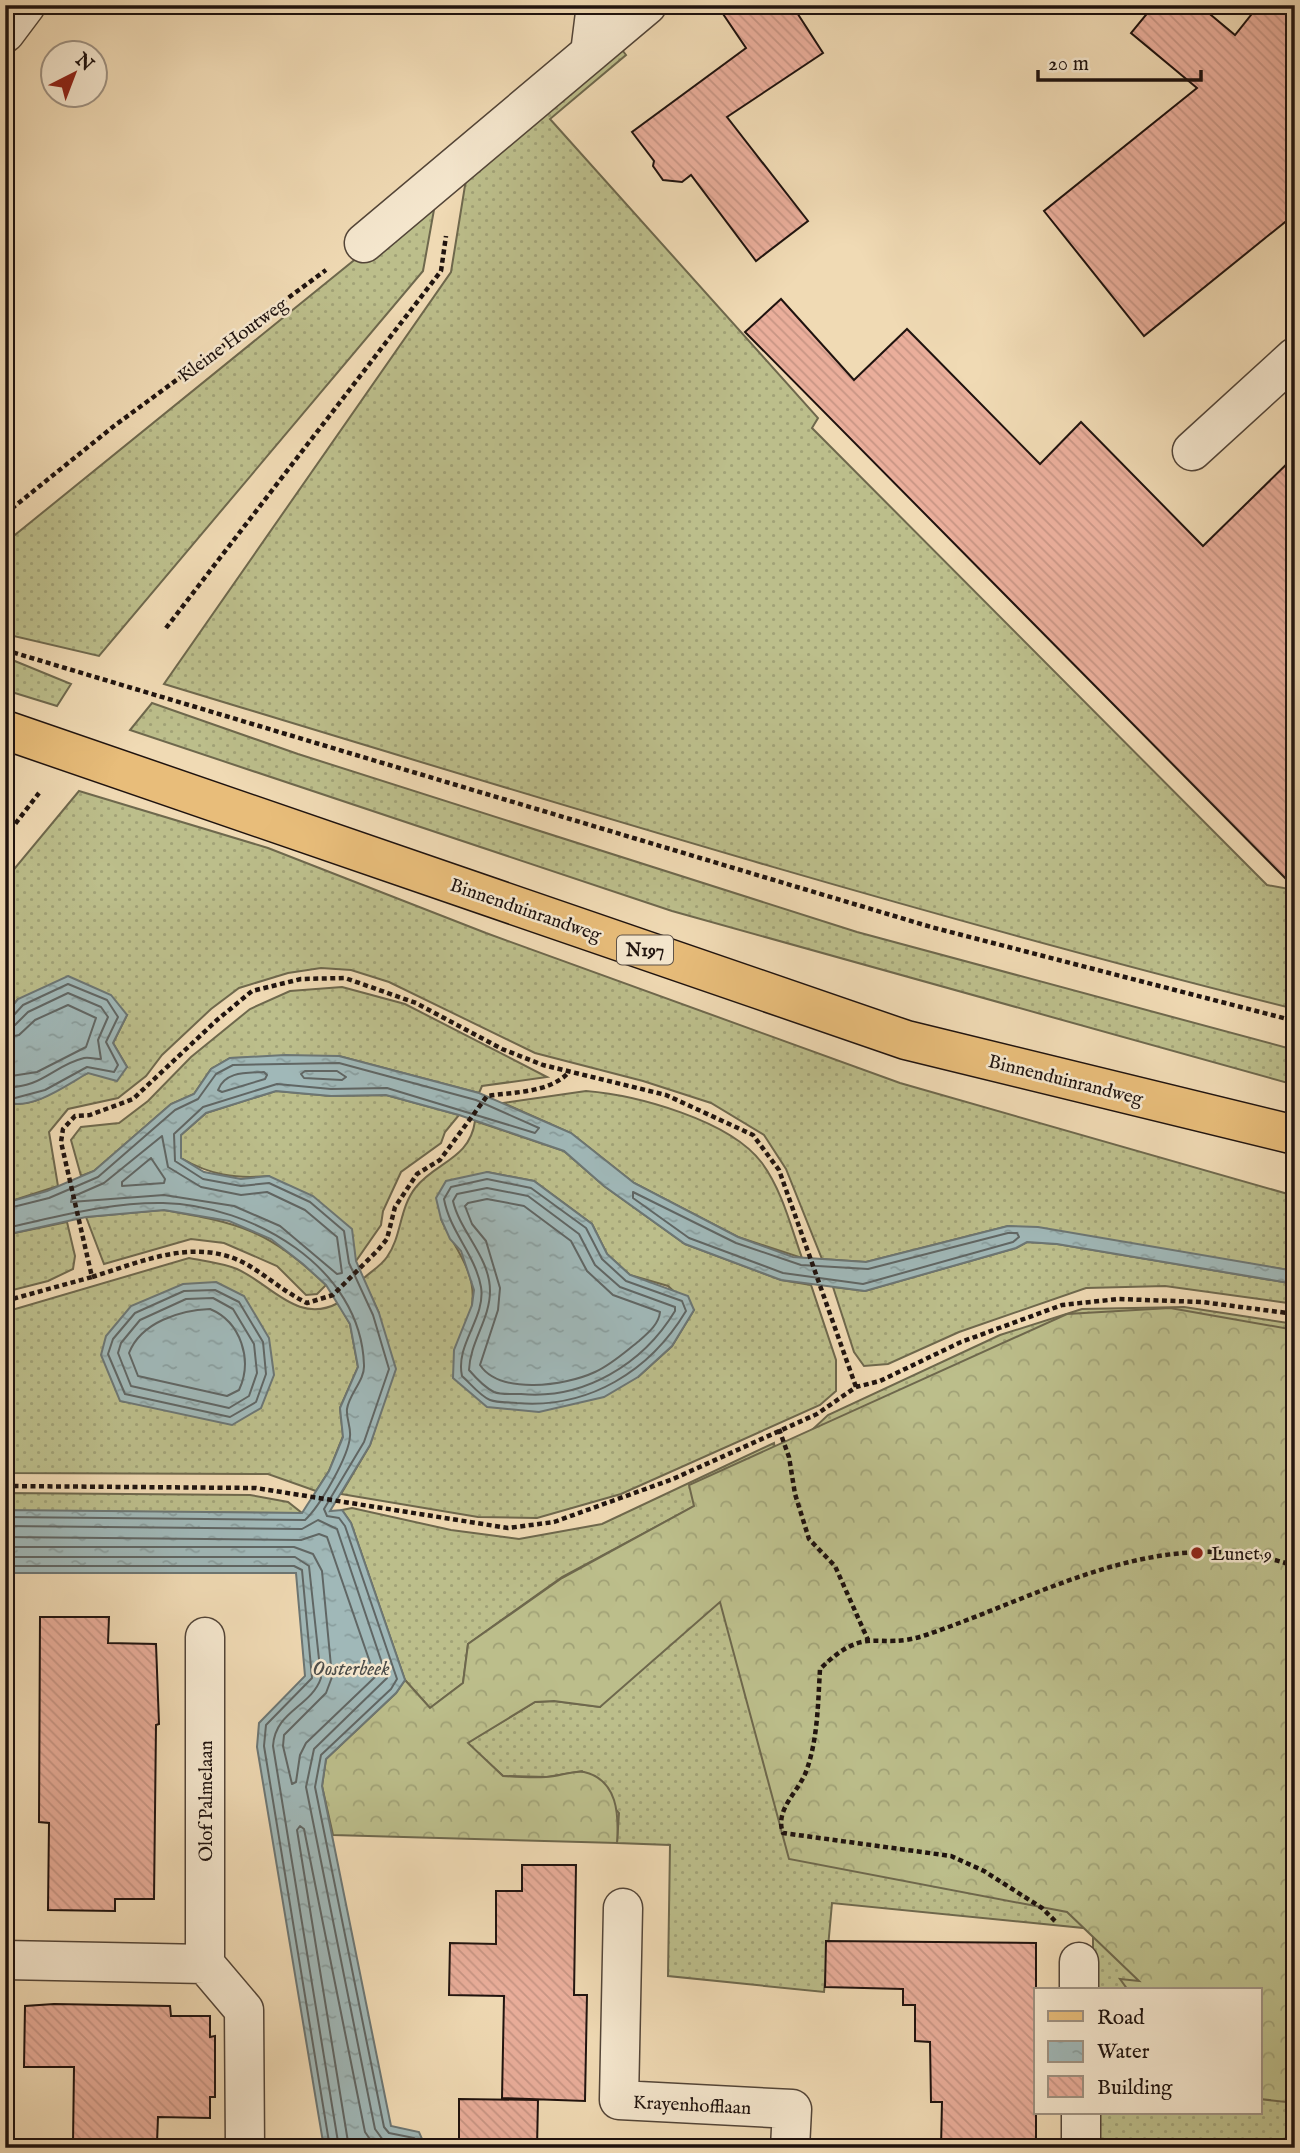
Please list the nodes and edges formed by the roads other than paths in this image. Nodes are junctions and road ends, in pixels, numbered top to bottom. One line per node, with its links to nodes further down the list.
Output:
1 (26, 5): 4 (street)
2 (596, 5): 5 (street)
3 (647, 5): 5 (street)
4 (5, 33)
5 (590, 53): 6 (street)
6 (364, 243)
7 (1295, 357): 8 (street)
8 (1192, 451)
9 (5, 730): 10 (main road, Binnenduinrandweg / N197)
10 (1295, 1135)
11 (205, 1637): 14 (street, Olof Palmelaan)
12 (623, 1908): 17 (street, Krayenhofflaan)
13 (5, 1960): 14 (street)
14 (205, 1964): 16 (street)
15 (1081, 2114): 18 (street)
16 (245, 2148)
17 (790, 2148)
18 (1081, 2148)

